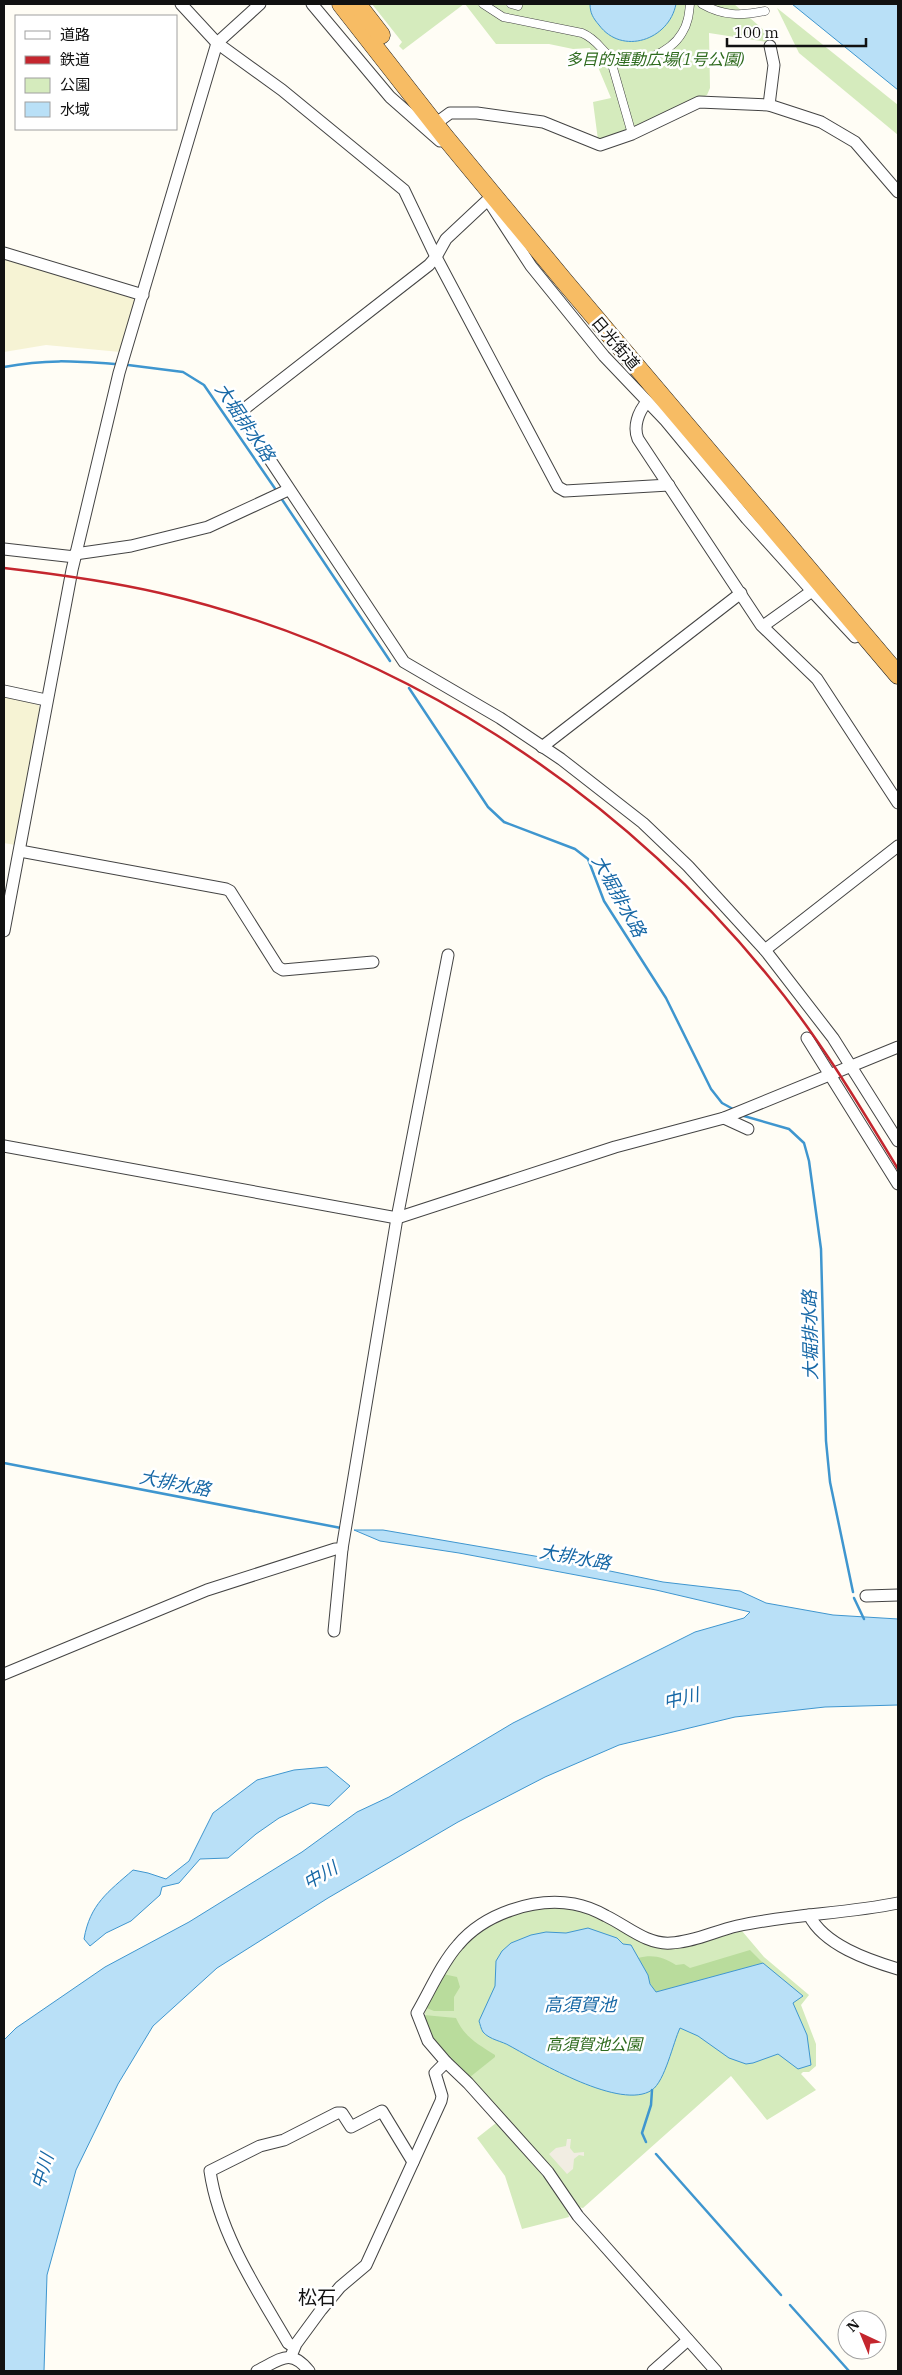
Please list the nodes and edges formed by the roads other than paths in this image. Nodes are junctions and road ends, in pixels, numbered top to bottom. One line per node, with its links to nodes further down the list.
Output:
1 (181, 4): 10 (street)
2 (260, 4): 10 (street)
3 (312, 4): 14 (street)
4 (341, 4): 14 (highway, 日光街道)
5 (357, 4): 14 (highway, 日光街道)
6 (483, 4): 12 (street)
7 (690, 4): 12 (street)
8 (702, 4): 9 (street)
9 (765, 11)
10 (217, 43): 19 (street); 20 (street)
11 (770, 46): 13 (street)
12 (609, 54): 15 (street)
13 (769, 105): 15 (street); 16 (street)
14 (441, 126): 15 (street); 17 (highway, 日光街道); 30 (highway, 日光街道)
15 (632, 134)
16 (898, 192)
17 (490, 197): 19 (street); 21 (street); 29 (highway, 日光街道)
18 (4, 253): 20 (street)
19 (436, 257): 22 (street); 23 (street)
20 (143, 295): 25 (street)
21 (647, 402): 22 (street); 26 (street)
22 (669, 485): 27 (street)
23 (288, 490): 25 (street); 34 (street)
24 (4, 549): 25 (street)
25 (75, 555): 33 (street)
26 (812, 591): 28 (street); 29 (street)
27 (741, 594): 28 (street); 34 (street)
28 (763, 626): 35 (street)
29 (876, 649): 31 (highway, 日光街道)
30 (898, 656)
31 (898, 675)
32 (4, 691): 33 (street)
33 (46, 700): 37 (street)
34 (542, 747): 39 (street)
35 (898, 803)
36 (898, 846): 39 (street)
37 (20, 850): 38 (street); 41 (street)
38 (4, 931)
39 (764, 950): 44 (street)
40 (448, 955): 51 (street)
41 (373, 962)
42 (806, 1038): 45 (street)
43 (898, 1047): 44 (street)
44 (852, 1066): 45 (street); 48 (street)
45 (829, 1075): 46 (street); 50 (street)
46 (724, 1118): 47 (street); 51 (street)
47 (748, 1129)
48 (898, 1141)
49 (4, 1146): 51 (street)
50 (898, 1184)
51 (397, 1218): 52 (street)
52 (342, 1546): 55 (street); 56 (street)
53 (866, 1596): 54 (street)
54 (898, 1596)
55 (334, 1631)
56 (4, 1674)
57 (898, 1903): 58 (street)
58 (809, 1915): 59 (street); 60 (street)
59 (898, 1969)
60 (446, 2062): 61 (street); 62 (street)
61 (413, 2162): 63 (street); 63 (street)
62 (688, 2340): 66 (street); 67 (street)
63 (292, 2352): 64 (street); 65 (street)
64 (257, 2371)
65 (310, 2371)
66 (653, 2371)
67 (716, 2371)

